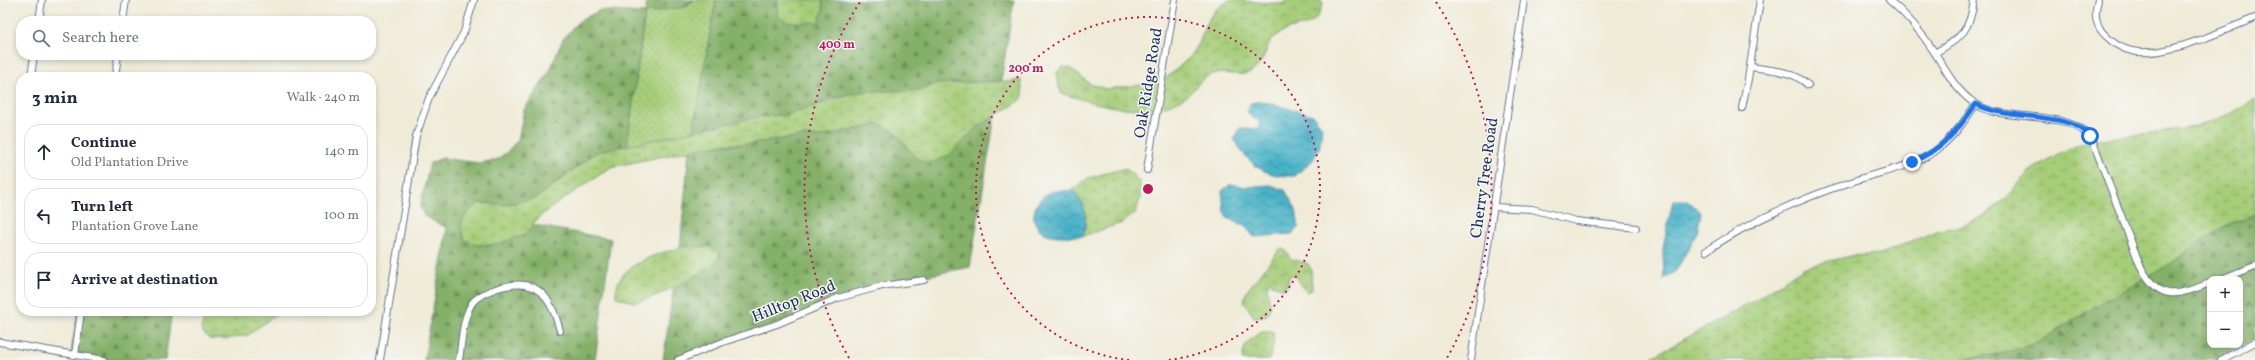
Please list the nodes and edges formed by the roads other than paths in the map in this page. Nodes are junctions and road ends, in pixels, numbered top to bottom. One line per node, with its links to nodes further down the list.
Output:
1 (42, 0): 10 (street)
2 (126, 0): 11 (street)
3 (474, 0): 36 (street)
4 (1175, 0): 22 (street, Oak Ridge Road)
5 (1524, 0): 23 (street, Cherry Tree Road)
6 (1760, 0): 16 (street)
7 (1889, 0): 13 (street)
8 (1974, 0): 13 (street)
9 (2098, 0): 12 (street)
10 (40, 16)
11 (124, 16)
12 (2255, 18)
13 (1935, 53): 20 (street)
14 (33, 60): 17 (street)
15 (117, 60): 18 (street)
16 (1750, 67): 19 (street); 21 (street)
17 (32, 72)
18 (116, 72)
19 (1808, 85)
20 (1976, 104): 25 (street); 29 (street)
21 (1742, 108)
22 (1147, 170)
23 (1494, 207): 24 (street); 39 (street, Cherry Tree Road)
24 (1636, 228)
25 (1706, 251)
26 (2255, 266): 27 (street)
27 (2229, 276)
28 (924, 280): 38 (street, Hilltop Road)
29 (2207, 284)
30 (80, 316): 34 (street)
31 (560, 331): 37 (street)
32 (0, 342): 34 (street)
33 (2255, 342): 40 (street)
34 (75, 355): 35 (street)
35 (104, 360)
36 (380, 360)
37 (459, 360)
38 (678, 360)
39 (1471, 360)
40 (2222, 360)

